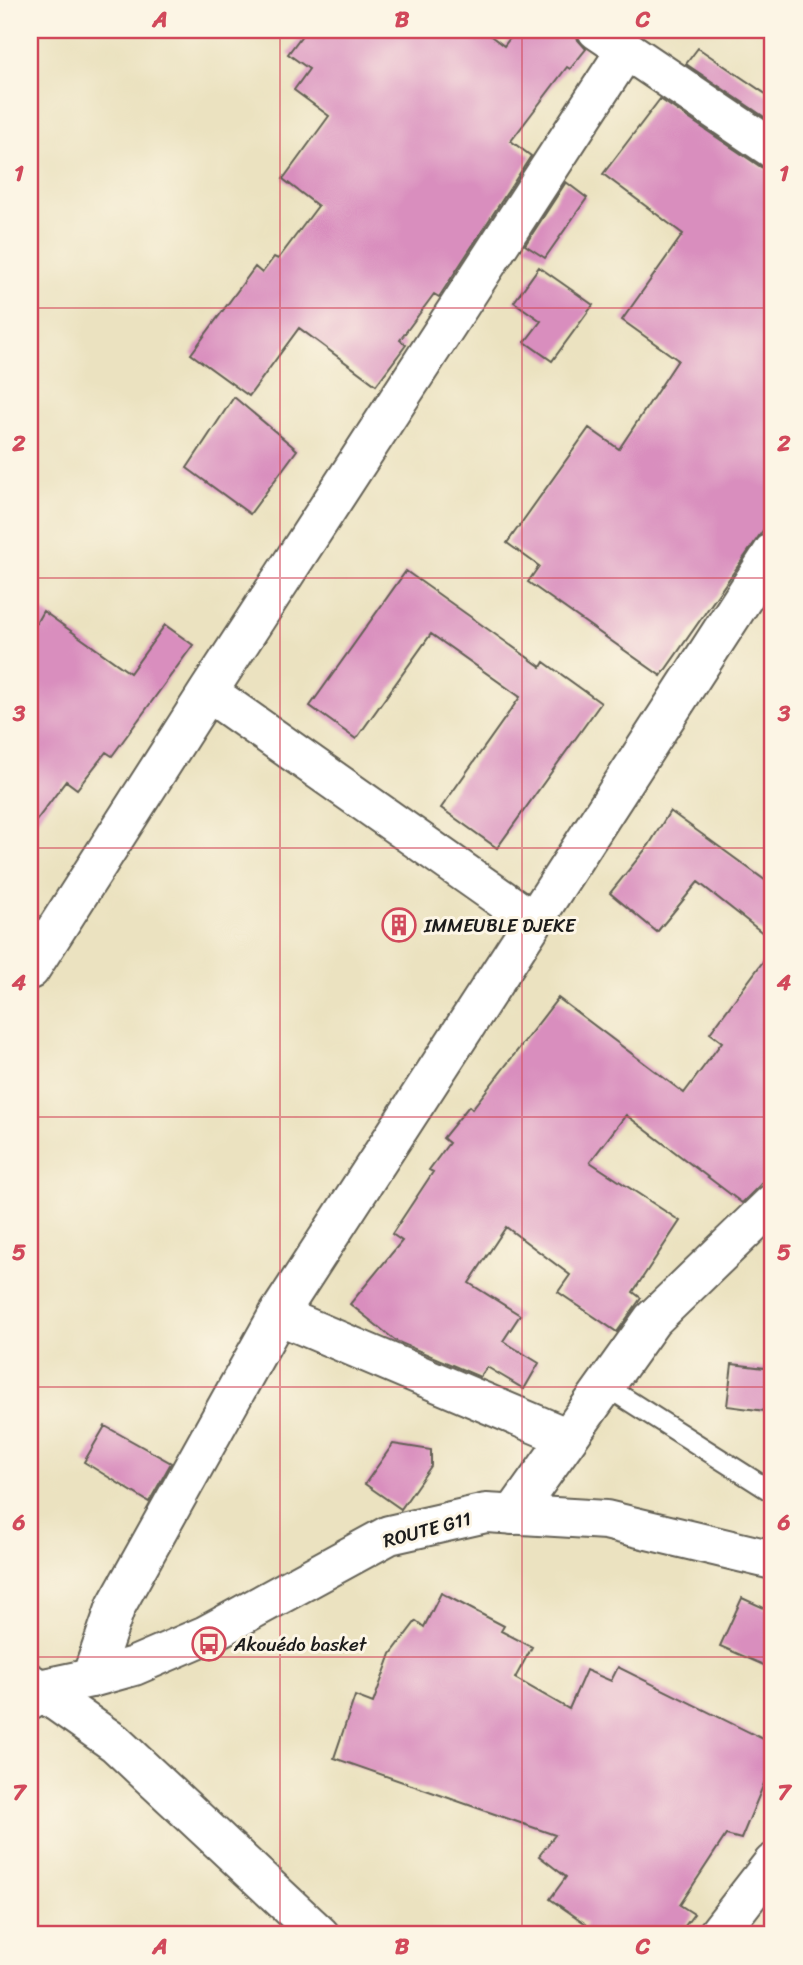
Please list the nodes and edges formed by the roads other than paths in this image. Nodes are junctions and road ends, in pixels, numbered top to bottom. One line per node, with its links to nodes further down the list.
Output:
1 (611, 40): 2 (street); 4 (street)
2 (773, 149)
3 (773, 552): 5 (street)
4 (208, 692): 5 (street); 6 (street)
5 (533, 920): 8 (street)
6 (30, 970)
7 (773, 1203): 9 (street)
8 (278, 1315): 10 (street); 14 (street)
9 (604, 1385): 10 (street); 11 (lane)
10 (566, 1437): 12 (street)
11 (769, 1490)
12 (513, 1515): 13 (street, ROUTE G11); 14 (street, ROUTE G11)
13 (773, 1560)
14 (91, 1678): 15 (street, ROUTE G11)
15 (33, 1691): 17 (street)
16 (773, 1863): 18 (street)
17 (320, 1935)
18 (717, 1935)

